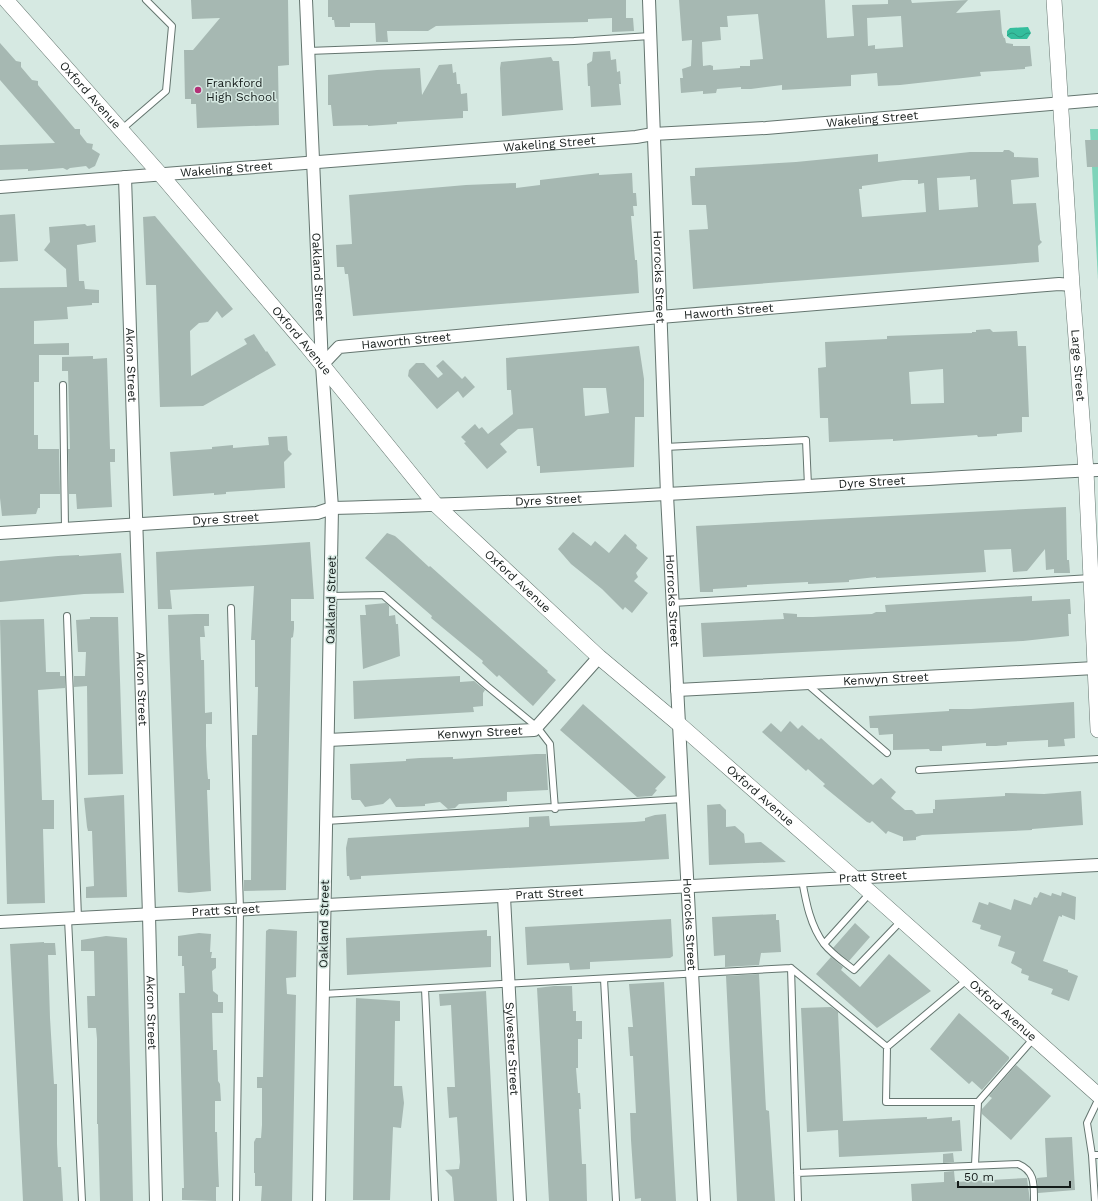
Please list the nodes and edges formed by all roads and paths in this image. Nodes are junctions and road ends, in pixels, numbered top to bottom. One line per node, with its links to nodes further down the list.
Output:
1 (6, 0): 10 (street, Oxford Avenue)
2 (146, 0): 10 (lane)
3 (306, 0): 7 (street, Oakland Street)
4 (648, 0): 6 (street, Horrocks Street)
5 (1054, 0): 9 (street, Large Street)
6 (650, 36): 7 (lane); 11 (street, Horrocks Street)
7 (308, 51): 12 (street, Oakland Street)
8 (1098, 100): 9 (street, Wakeling Street)
9 (1061, 102): 11 (street, Wakeling Street); 16 (street, Large Street)
10 (121, 130): 13 (street, Oxford Avenue)
11 (653, 134): 12 (street, Wakeling Street); 17 (street, Horrocks Street)
12 (313, 162): 13 (street, Wakeling Street); 18 (street, Oakland Street)
13 (161, 175): 14 (street, Wakeling Street); 18 (street, Oxford Avenue)
14 (125, 177): 15 (street, Wakeling Street); 26 (street, Akron Street)
15 (0, 187)
16 (1072, 285): 17 (street, Haworth Street); 21 (street, Large Street)
17 (660, 317): 18 (street, Haworth Street); 20 (street, Horrocks Street)
18 (322, 364): 24 (street, Oxford Avenue); 25 (street, Oakland Street)
19 (63, 385): 27 (lane)
20 (665, 447): 22 (lane); 23 (street, Horrocks Street)
21 (1092, 471): 22 (street, Dyre Street); 29 (street, Large Street)
22 (808, 486): 23 (street, Dyre Street)
23 (667, 495): 24 (street, Dyre Street); 31 (street, Horrocks Street)
24 (436, 505): 25 (street, Dyre Street); 34 (street, Oxford Avenue)
25 (332, 508): 26 (street, Dyre Street); 30 (street, Oakland Street)
26 (136, 524): 27 (street, Dyre Street); 56 (street, Akron Street)
27 (65, 528): 28 (street, Dyre Street)
28 (0, 532)
29 (1091, 578): 31 (lane); 35 (street, Large Street)
30 (331, 596): 39 (lane); 41 (street, Oakland Street)
31 (673, 603): 37 (street, Horrocks Street)
32 (231, 608): 55 (lane)
33 (67, 616): 57 (lane)
34 (599, 657): 38 (street, Oxford Avenue); 39 (street, Kenwyn Street)
35 (1095, 668): 36 (street, Kenwyn Street); 40 (street, Large Street)
36 (806, 683): 37 (street, Kenwyn Street); 42 (lane)
37 (677, 690): 38 (street, Horrocks Street)
38 (680, 725): 45 (street, Horrocks Street); 49 (street, Oxford Avenue)
39 (537, 726): 41 (street, Kenwyn Street); 46 (lane)
40 (1098, 730)
41 (328, 740): 47 (street, Oakland Street)
42 (887, 753)
43 (1098, 759): 44 (lane)
44 (919, 770)
45 (684, 799): 46 (lane); 51 (street, Horrocks Street)
46 (555, 808): 47 (lane)
47 (326, 821): 54 (street, Oakland Street)
48 (1098, 865): 49 (street, Pratt Street)
49 (853, 877): 50 (street, Pratt Street); 52 (street, Oxford Avenue)
50 (802, 880): 51 (street, Pratt Street); 60 (lane)
51 (688, 886): 53 (street, Pratt Street); 62 (street, Horrocks Street)
52 (870, 892): 58 (street, Oxford Avenue); 60 (lane)
53 (504, 897): 54 (street, Pratt Street); 65 (street, Sylvester Street)
54 (325, 905): 55 (street, Pratt Street); 67 (street, Oakland Street)
55 (240, 910): 56 (street, Pratt Street); 78 (lane)
56 (149, 915): 57 (street, Pratt Street); 77 (street, Akron Street)
57 (73, 919): 59 (street, Pratt Street); 76 (lane)
58 (902, 920): 60 (lane); 64 (street, Oxford Avenue)
59 (0, 922)
60 (824, 944)
61 (791, 968): 62 (lane); 69 (lane); 75 (lane)
62 (692, 973): 63 (lane); 83 (street, Horrocks Street)
63 (604, 979): 65 (lane); 82 (lane)
64 (968, 979): 68 (street, Oxford Avenue); 69 (lane)
65 (508, 985): 66 (lane); 81 (street, Sylvester Street)
66 (425, 989): 67 (lane); 80 (lane)
67 (323, 994): 79 (street, Oakland Street)
68 (1034, 1038): 70 (street, Oxford Avenue); 72 (lane)
69 (887, 1047): 72 (lane)
70 (1098, 1095)
71 (1098, 1100): 73 (lane)
72 (978, 1102): 74 (lane)
73 (1095, 1155): 86 (lane)
74 (974, 1166): 75 (lane); 85 (lane)
75 (797, 1173): 84 (lane)
76 (82, 1201)
77 (156, 1201)
78 (236, 1201)
79 (319, 1201)
80 (436, 1201)
81 (520, 1201)
82 (616, 1201)
83 (704, 1201)
84 (798, 1201)
85 (1034, 1201)
86 (1095, 1201)

